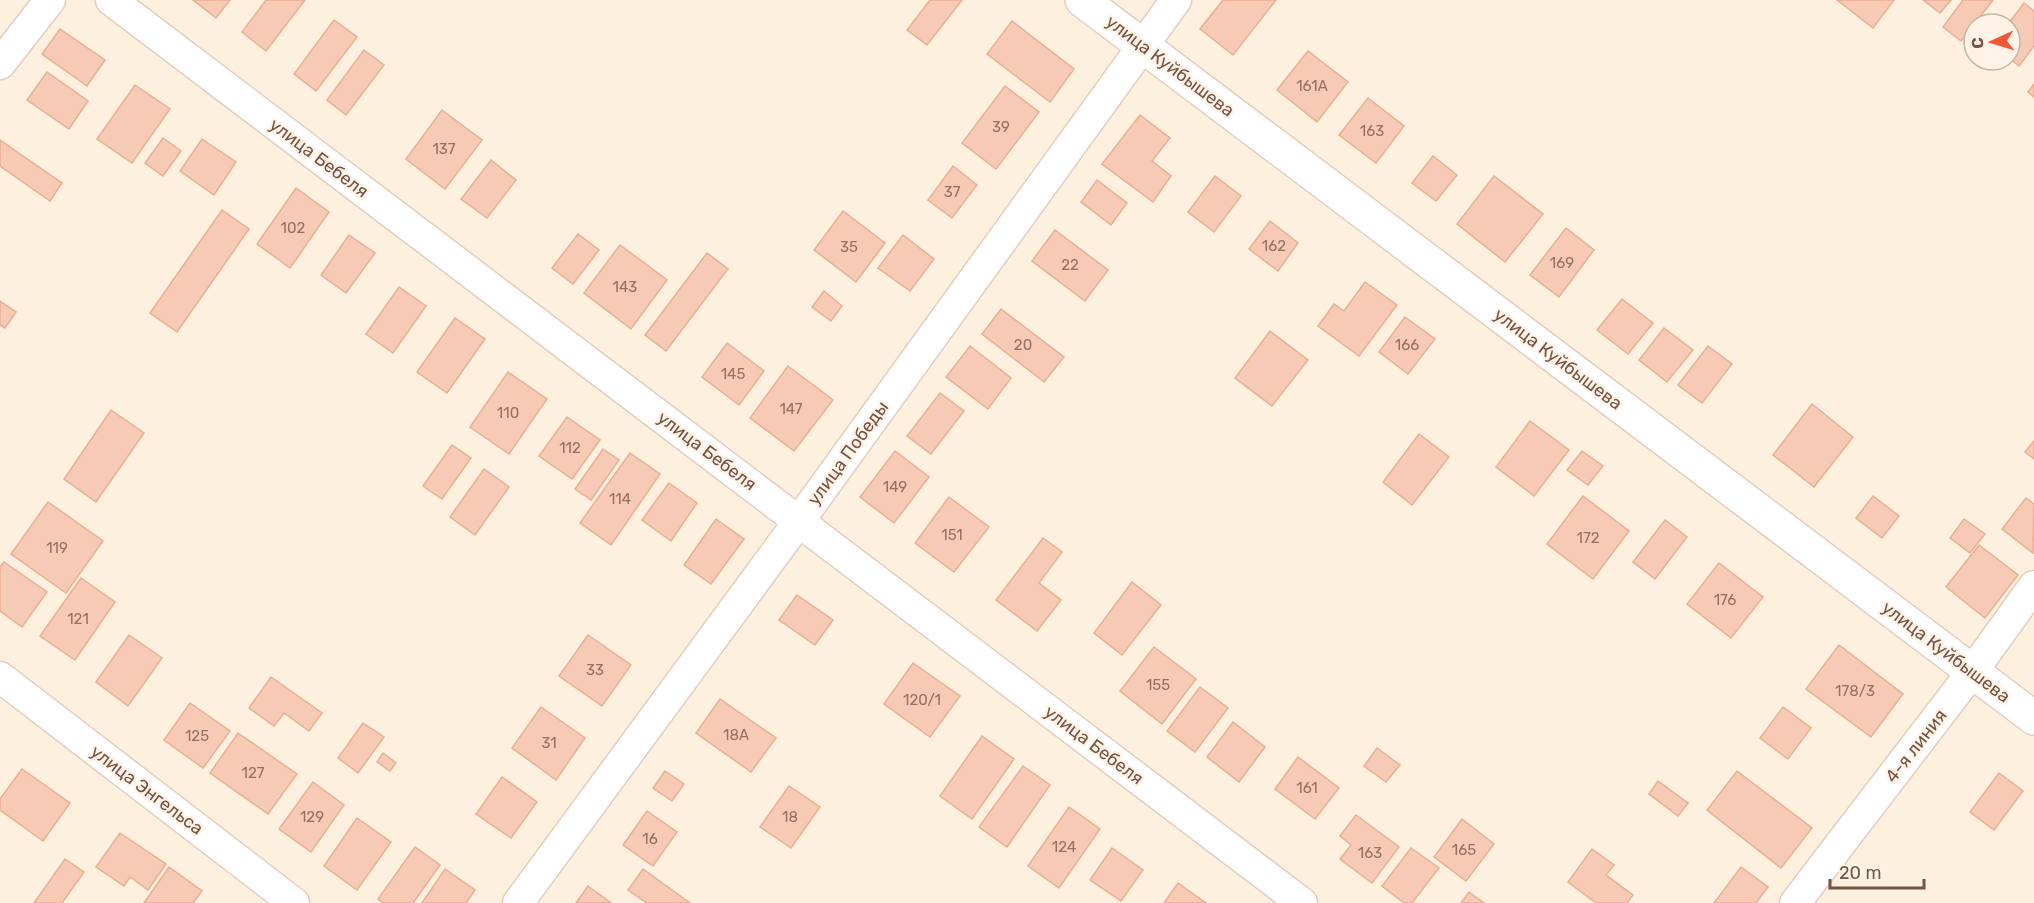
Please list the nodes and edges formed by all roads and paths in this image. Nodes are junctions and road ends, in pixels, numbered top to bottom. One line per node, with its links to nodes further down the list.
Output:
1 (50, 0): 6 (street)
2 (111, 0): 7 (street, улица Бебеля)
3 (1082, 0): 5 (street, улица Куйбышева)
4 (1176, 0): 5 (street, улица Победы)
5 (1142, 45): 7 (street, улица Победы); 9 (street, улица Куйбышева)
6 (0, 64)
7 (799, 521): 13 (street, улица Победы); 14 (street, улица Бебеля)
8 (2034, 586): 9 (street, 4-я линия)
9 (1972, 672): 11 (street, улица Куйбышева); 15 (street, 4-я линия)
10 (0, 677): 12 (street, улица Энгельса)
11 (2034, 718)
12 (294, 903)
13 (518, 903)
14 (1302, 903)
15 (1795, 903)

